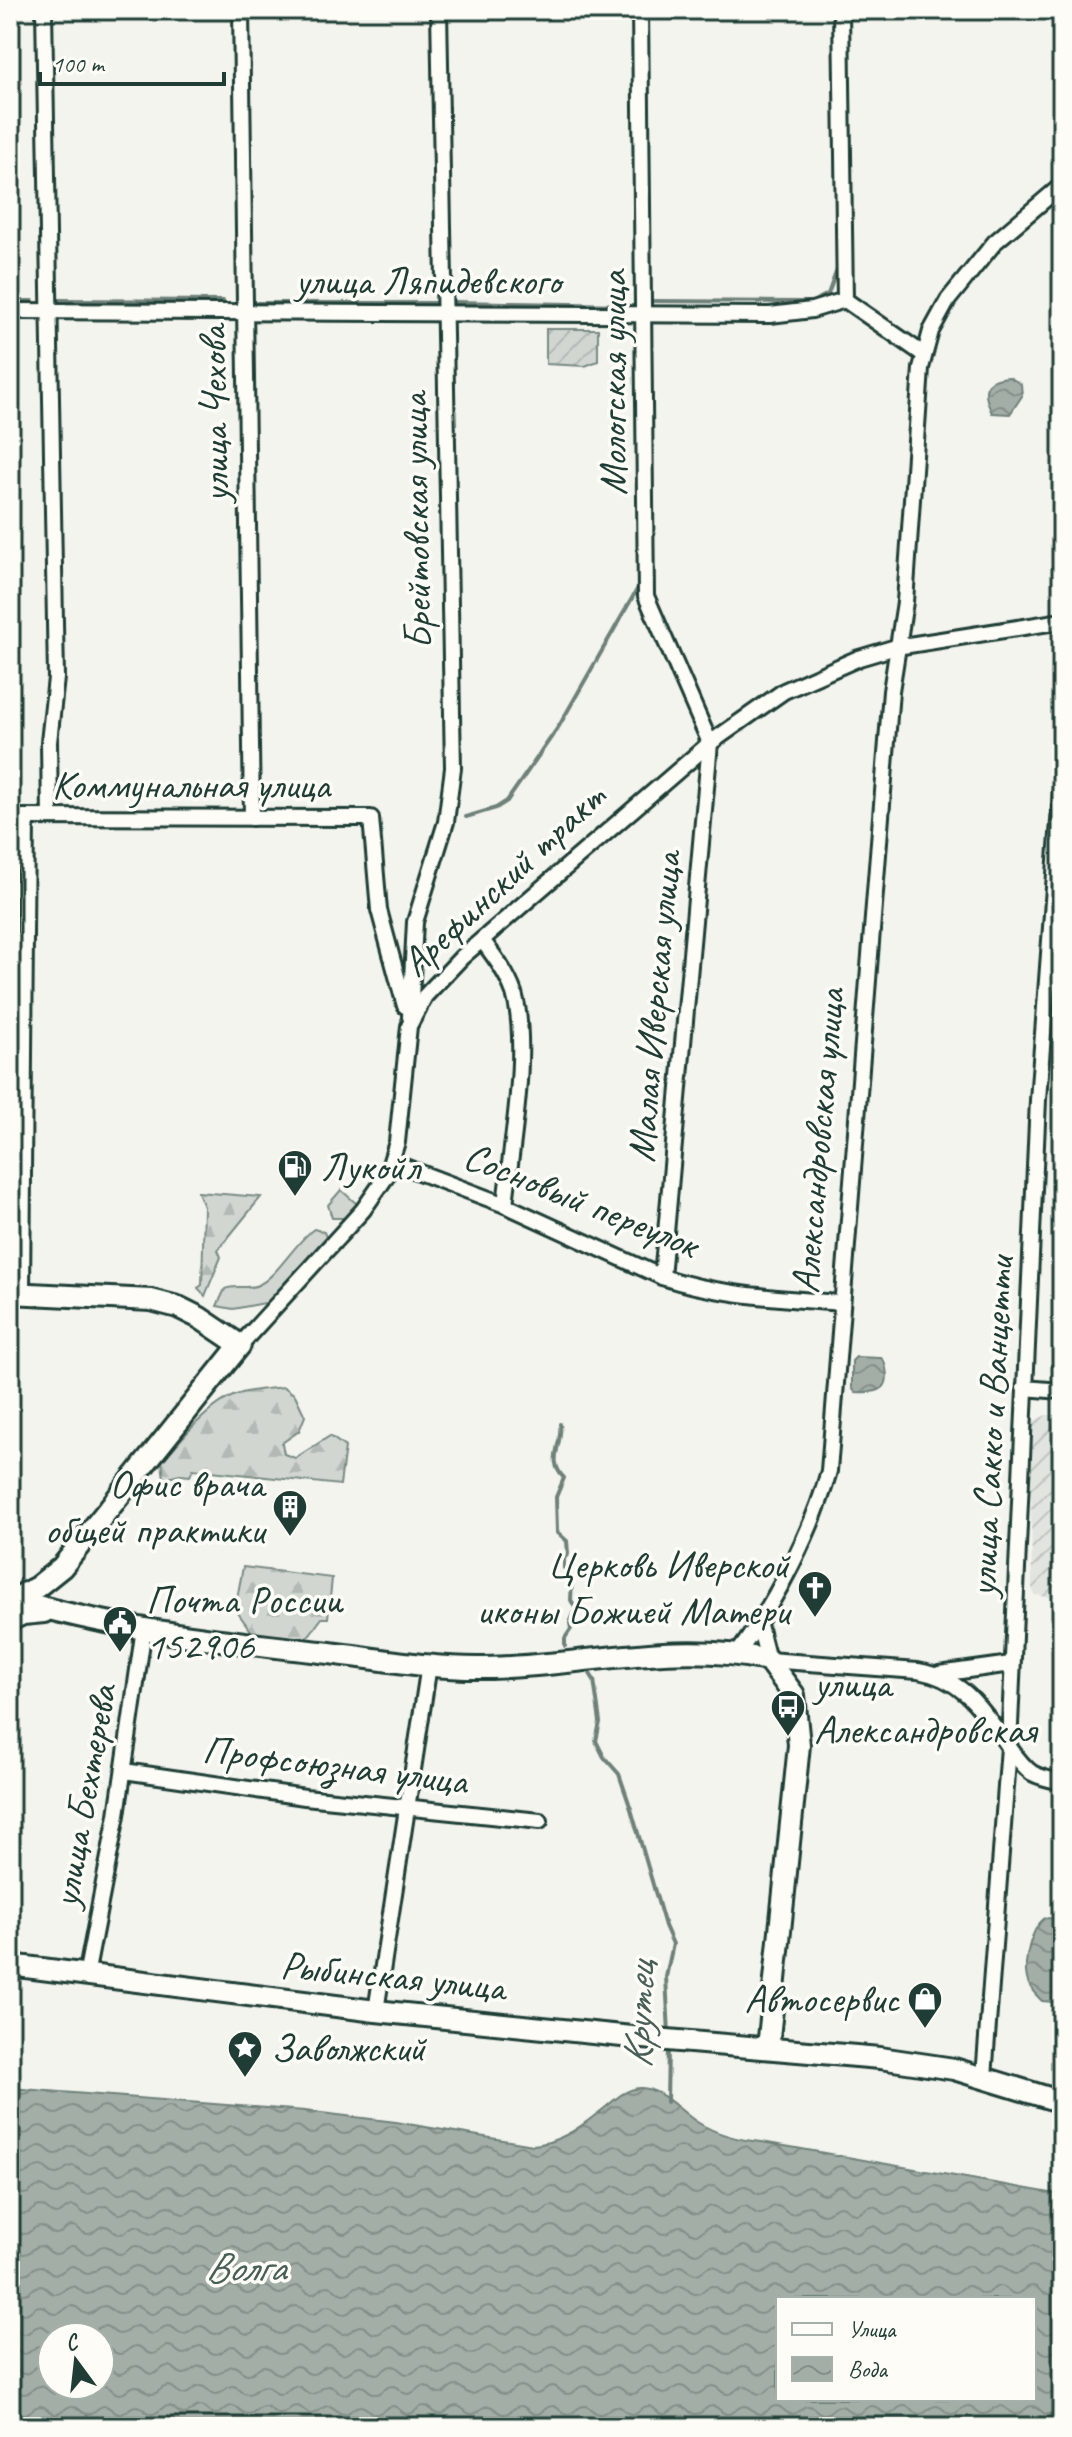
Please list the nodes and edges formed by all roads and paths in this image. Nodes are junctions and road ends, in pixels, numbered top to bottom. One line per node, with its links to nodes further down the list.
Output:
1 (44, 10): 8 (street)
2 (241, 10): 10 (street, улица Чехова)
3 (439, 10): 11 (street, Брейтовская улица)
4 (640, 10): 12 (street, Мологская улица)
5 (841, 10): 7 (street)
6 (1062, 185): 13 (street)
7 (845, 300): 12 (street, улица Ляпидевского); 13 (street)
8 (48, 310): 9 (street, улица Ляпидевского); 10 (street, улица Ляпидевского); 20 (street)
9 (10, 311)
10 (244, 312): 11 (street, улица Ляпидевского); 21 (street, улица Чехова)
11 (444, 314): 12 (street, улица Ляпидевского); 23 (street, Брейтовская улица)
12 (645, 314): 16 (street, Мологская улица)
13 (923, 354): 15 (street)
14 (1062, 621): 15 (street, Арефинский тракт)
15 (896, 647): 16 (street, Арефинский тракт); 28 (street, Александровская улица)
16 (710, 743): 22 (street, Арефинский тракт); 26 (street, Малая Иверская улица)
17 (1062, 781): 30 (street, улица Сакко и Ванцетти)
18 (10, 817): 19 (street, Коммунальная улица)
19 (26, 817): 20 (street, Коммунальная улица); 27 (street)
20 (50, 817): 21 (street, Коммунальная улица)
21 (252, 818): 23 (street, Коммунальная улица)
22 (482, 940): 23 (street, Арефинский тракт); 25 (street)
23 (409, 1026): 24 (street, Арефинский тракт)
24 (392, 1162): 25 (street, Сосновый переулок); 29 (street, Арефинский тракт)
25 (505, 1205): 26 (street, Сосновый переулок)
26 (662, 1277): 28 (street, Сосновый переулок)
27 (16, 1293): 29 (street)
28 (841, 1303): 35 (street, Александровская улица)
29 (240, 1345): 32 (street, Арефинский тракт)
30 (1024, 1388): 31 (street); 39 (street, улица Сакко и Ванцетти)
31 (1062, 1391)
32 (62, 1567): 33 (street, Арефинский тракт); 34 (street)
33 (11, 1606): 34 (street)
34 (60, 1613): 36 (street)
35 (759, 1625): 37 (street, Александровская улица); 38 (street)
36 (144, 1628): 40 (street); 43 (street, улица Бехтерева)
37 (738, 1653): 38 (street); 40 (street)
38 (768, 1660): 41 (street); 50 (street)
39 (1011, 1664): 41 (street); 42 (street, улица Сакко и Ванцетти)
40 (429, 1665): 45 (street)
41 (938, 1674): 42 (street)
42 (1009, 1747): 44 (street); 51 (street)
43 (124, 1771): 45 (street, Профсоюзная улица); 48 (street, улица Бехтерева)
44 (1062, 1782)
45 (408, 1807): 46 (street, Профсоюзная улица); 49 (street)
46 (540, 1821)
47 (10, 1965): 48 (street, Рыбинская улица)
48 (86, 1976): 49 (street, Рыбинская улица)
49 (376, 2011): 50 (street, Рыбинская улица)
50 (768, 2048): 51 (street, Рыбинская улица)
51 (984, 2077): 52 (street, Рыбинская улица)
52 (1062, 2102)

